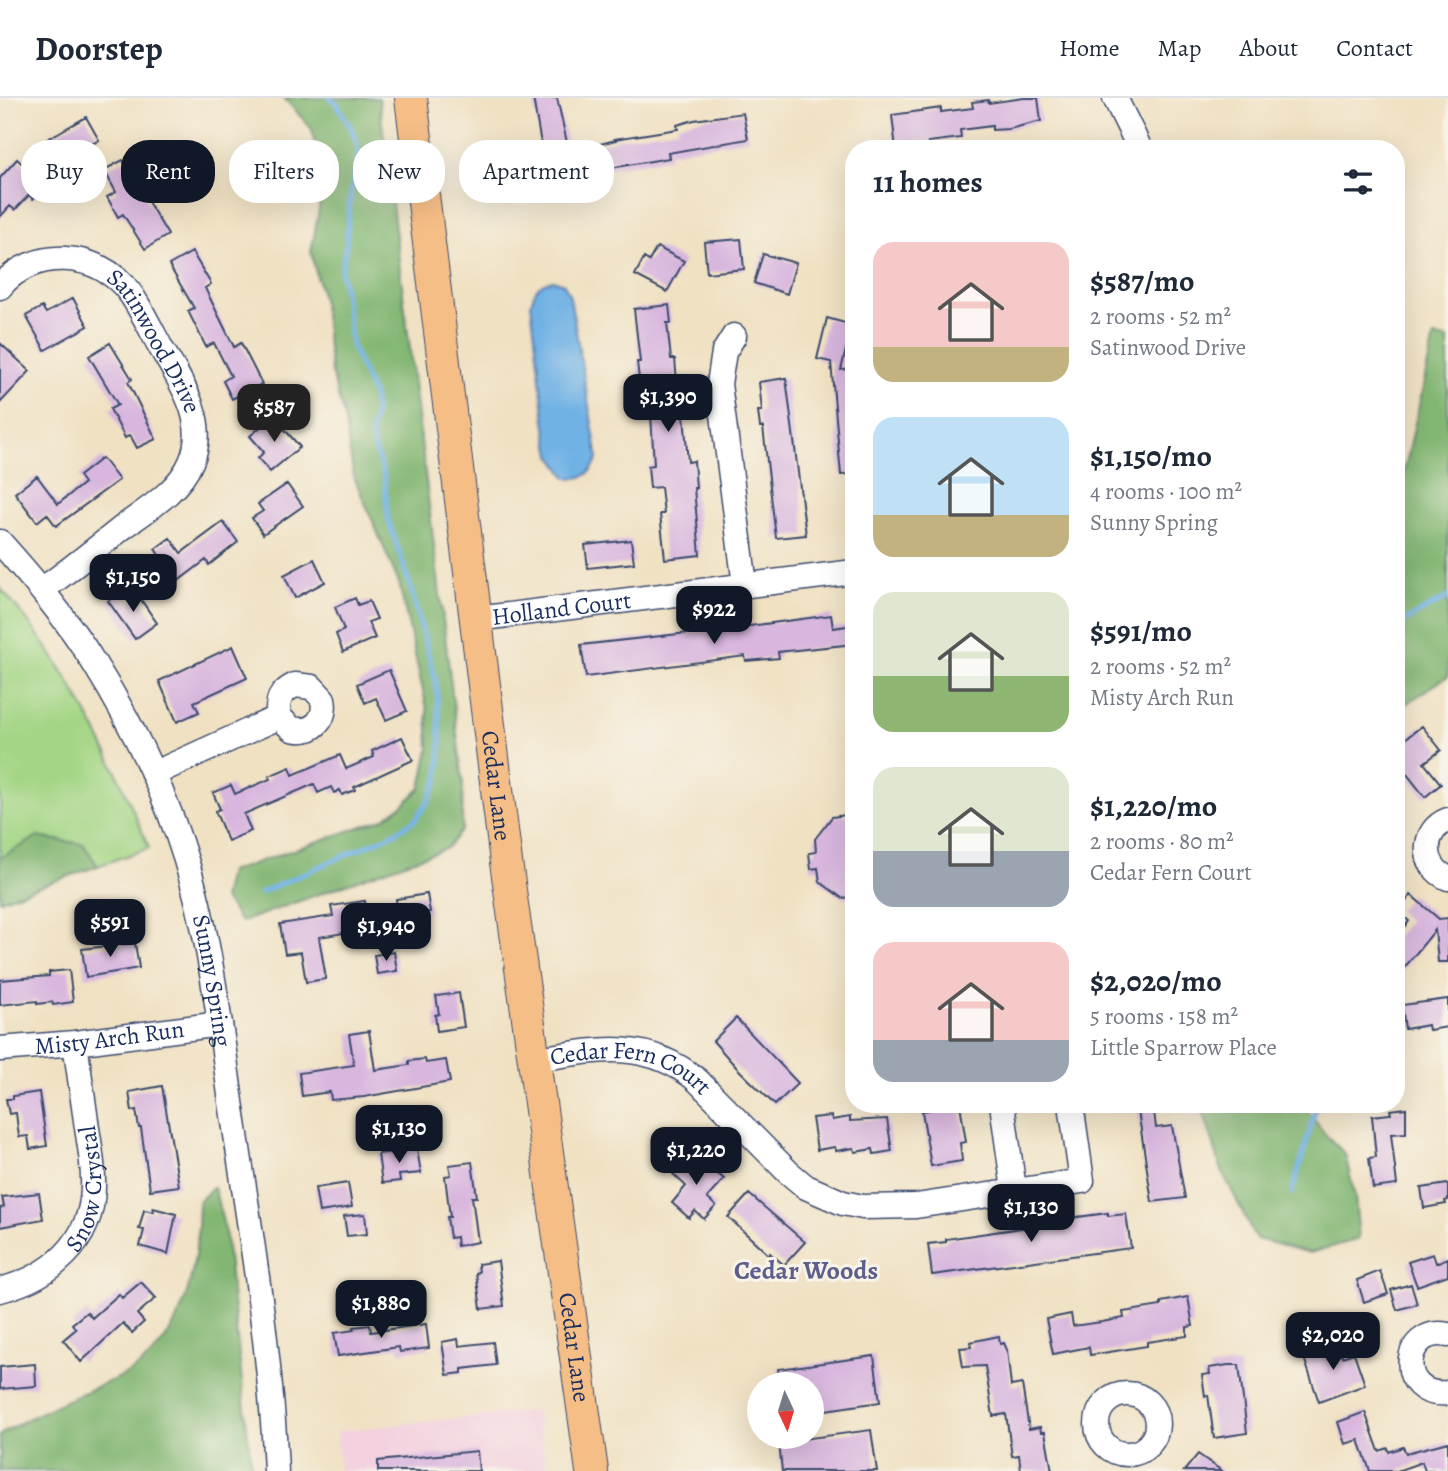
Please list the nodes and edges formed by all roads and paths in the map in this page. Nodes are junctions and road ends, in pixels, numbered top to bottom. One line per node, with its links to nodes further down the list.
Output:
1 (411, 98): 10 (main road, Cedar Lane)
2 (1115, 98): 3 (street)
3 (1136, 140)
4 (0, 287): 9 (street, Satinwood Drive)
5 (734, 336): 8 (street)
6 (0, 542): 9 (street, Sunny Spring)
7 (845, 573): 8 (street, Holland Court)
8 (746, 585): 10 (street, Holland Court)
9 (42, 590): 12 (street, Sunny Spring)
10 (476, 619): 18 (main road, Cedar Lane)
11 (279, 717): 12 (street)
12 (153, 774): 15 (street, Sunny Spring)
13 (1448, 820): 14 (street)
14 (1448, 878)
15 (220, 1024): 16 (street, Misty Arch Run); 25 (street, Sunny Spring)
16 (75, 1043): 17 (street, Misty Arch Run); 22 (street, Snow Crystal)
17 (0, 1049)
18 (533, 1060): 21 (street, Cedar Fern Court); 26 (main road, Cedar Lane)
19 (1003, 1113): 21 (street)
20 (1071, 1113): 21 (street, Cedar Fern Court)
21 (1014, 1190)
22 (0, 1290)
23 (1448, 1335): 24 (street)
24 (1448, 1393)
25 (276, 1471)
26 (593, 1471)

